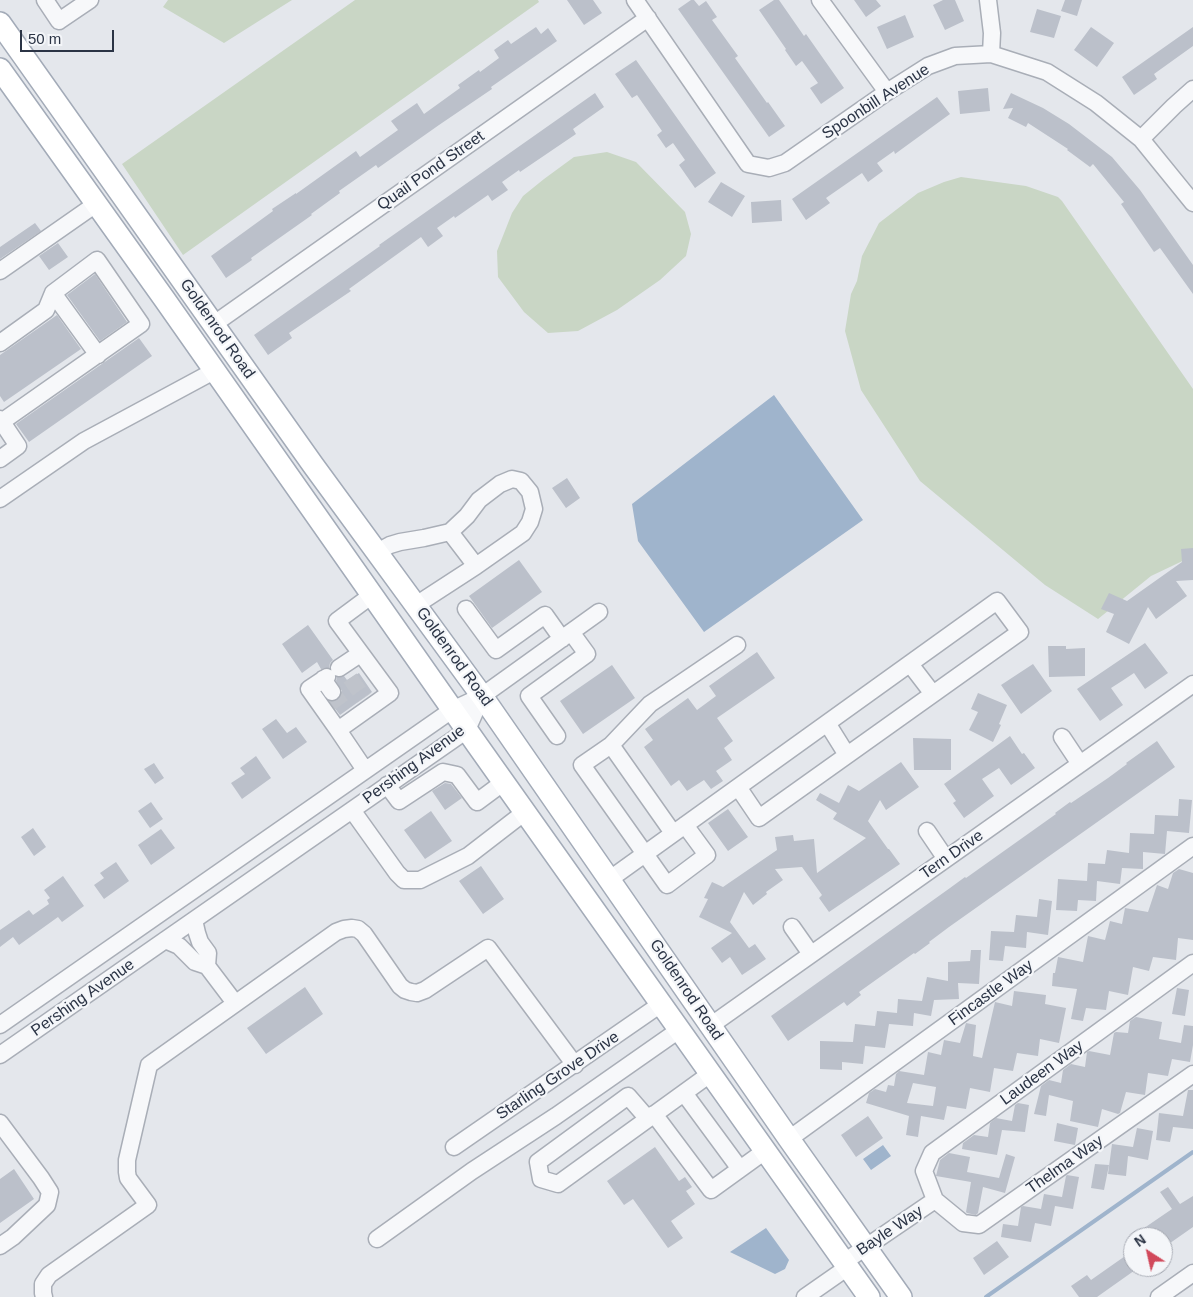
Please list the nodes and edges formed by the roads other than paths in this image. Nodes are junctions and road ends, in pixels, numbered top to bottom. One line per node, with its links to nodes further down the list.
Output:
1 (45, 0): 2 (street)
2 (90, 0)
3 (635, 0): 6 (street, Spoonbill Avenue)
4 (820, 0): 12 (street)
5 (988, 0): 9 (street)
6 (648, 18): 12 (street, Spoonbill Avenue); 20 (street, Quail Pond Street)
7 (0, 23): 15 (main road, Goldenrod Road)
8 (0, 49): 15 (main road)
9 (991, 54): 12 (street, Spoonbill Avenue); 13 (street, Spoonbill Avenue)
10 (0, 69): 14 (main road, Goldenrod Road)
11 (1193, 90): 13 (street)
12 (887, 92)
13 (1141, 139): 16 (street, Spoonbill Avenue)
14 (66, 162): 17 (main road, Goldenrod Road); 20 (main road)
15 (102, 166): 20 (main road, Goldenrod Road)
16 (1193, 203)
17 (96, 204): 18 (street); 23 (main road, Goldenrod Road)
18 (0, 271)
19 (53, 293): 21 (street); 22 (street); 22 (street)
20 (214, 324): 27 (main road, Goldenrod Road)
21 (0, 343)
22 (98, 355): 24 (street)
23 (214, 371): 26 (street); 27 (main road); 31 (main road, Goldenrod Road)
24 (1, 421): 25 (street)
25 (0, 459)
26 (0, 499)
27 (355, 522): 29 (main road, Goldenrod Road)
28 (450, 532): 29 (street); 30 (street); 30 (street)
29 (377, 552): 32 (main road, Goldenrod Road)
30 (476, 566): 32 (street)
31 (372, 595): 37 (street); 42 (main road, Goldenrod Road)
32 (416, 605): 41 (main road, Goldenrod Road)
33 (466, 609): 35 (street)
34 (599, 612): 35 (street)
35 (567, 635): 41 (street); 46 (street)
36 (737, 645): 48 (street)
37 (360, 654): 44 (street); 44 (street)
38 (910, 664): 40 (street); 40 (street); 43 (street)
39 (1193, 684): 50 (street, Tern Drive)
40 (933, 694): 49 (street)
41 (482, 696): 42 (street, Pershing Avenue); 45 (street, Pershing Avenue); 62 (main road, Goldenrod Road)
42 (452, 710): 45 (main road, Goldenrod Road); 51 (street, Pershing Avenue)
43 (827, 724): 49 (street); 54 (street)
44 (338, 730): 51 (street)
45 (467, 730): 52 (main road, Goldenrod Road); 53 (street, Pershing Avenue)
46 (557, 736)
47 (1062, 737): 50 (street)
48 (611, 745): 57 (street); 60 (street)
49 (847, 755): 54 (street)
50 (1080, 764): 61 (street, Tern Drive)
51 (365, 770): 71 (street, Pershing Avenue)
52 (504, 782): 53 (street); 56 (main road, Goldenrod Road)
53 (387, 785): 55 (street, Pershing Avenue)
54 (738, 787): 57 (street)
55 (352, 810): 56 (street); 63 (street, Pershing Avenue)
56 (525, 812): 70 (main road, Goldenrod Road)
57 (679, 829): 60 (street); 60 (street)
58 (927, 831): 61 (street)
59 (1193, 846): 81 (street, Fincastle Way)
60 (644, 854): 62 (street)
61 (946, 859): 66 (street, Tern Drive)
62 (610, 879): 72 (main road, Goldenrod Road)
63 (194, 920): 65 (street, Pershing Avenue); 68 (street)
64 (792, 928): 66 (street)
65 (165, 940): 68 (street); 74 (street, Pershing Avenue)
66 (811, 954): 72 (street, Tern Drive)
67 (1193, 963): 85 (street, Laudeen Way)
68 (207, 966): 69 (street)
69 (235, 1003): 75 (street); 91 (street)
70 (661, 1004): 73 (main road, Goldenrod Road); 75 (street, Starling Grove Drive)
71 (0, 1025)
72 (710, 1026): 81 (main road, Goldenrod Road)
73 (679, 1030): 76 (main road, Goldenrod Road); 86 (street)
74 (0, 1055)
75 (575, 1064): 82 (street, Starling Grove Drive)
76 (710, 1074): 78 (street); 83 (main road, Goldenrod Road)
77 (1193, 1074): 85 (street, Thelma Way)
78 (684, 1093): 79 (street); 84 (street)
79 (651, 1117): 79 (street); 84 (street)
80 (0, 1123): 87 (street)
81 (789, 1139): 88 (main road, Goldenrod Road)
82 (454, 1147)
83 (765, 1151): 84 (street); 89 (main road, Goldenrod Road)
84 (740, 1169)
85 (935, 1200): 88 (street, Bayle Way)
86 (377, 1239)
87 (0, 1246)
88 (866, 1247): 89 (street, Bayle Way); 94 (main road, Goldenrod Road)
89 (846, 1265): 92 (street, Bayle Way); 93 (main road, Goldenrod Road)
90 (1193, 1273): 95 (street)
91 (44, 1297)
92 (805, 1297)
93 (869, 1297)
94 (901, 1297)
95 (1159, 1297)

